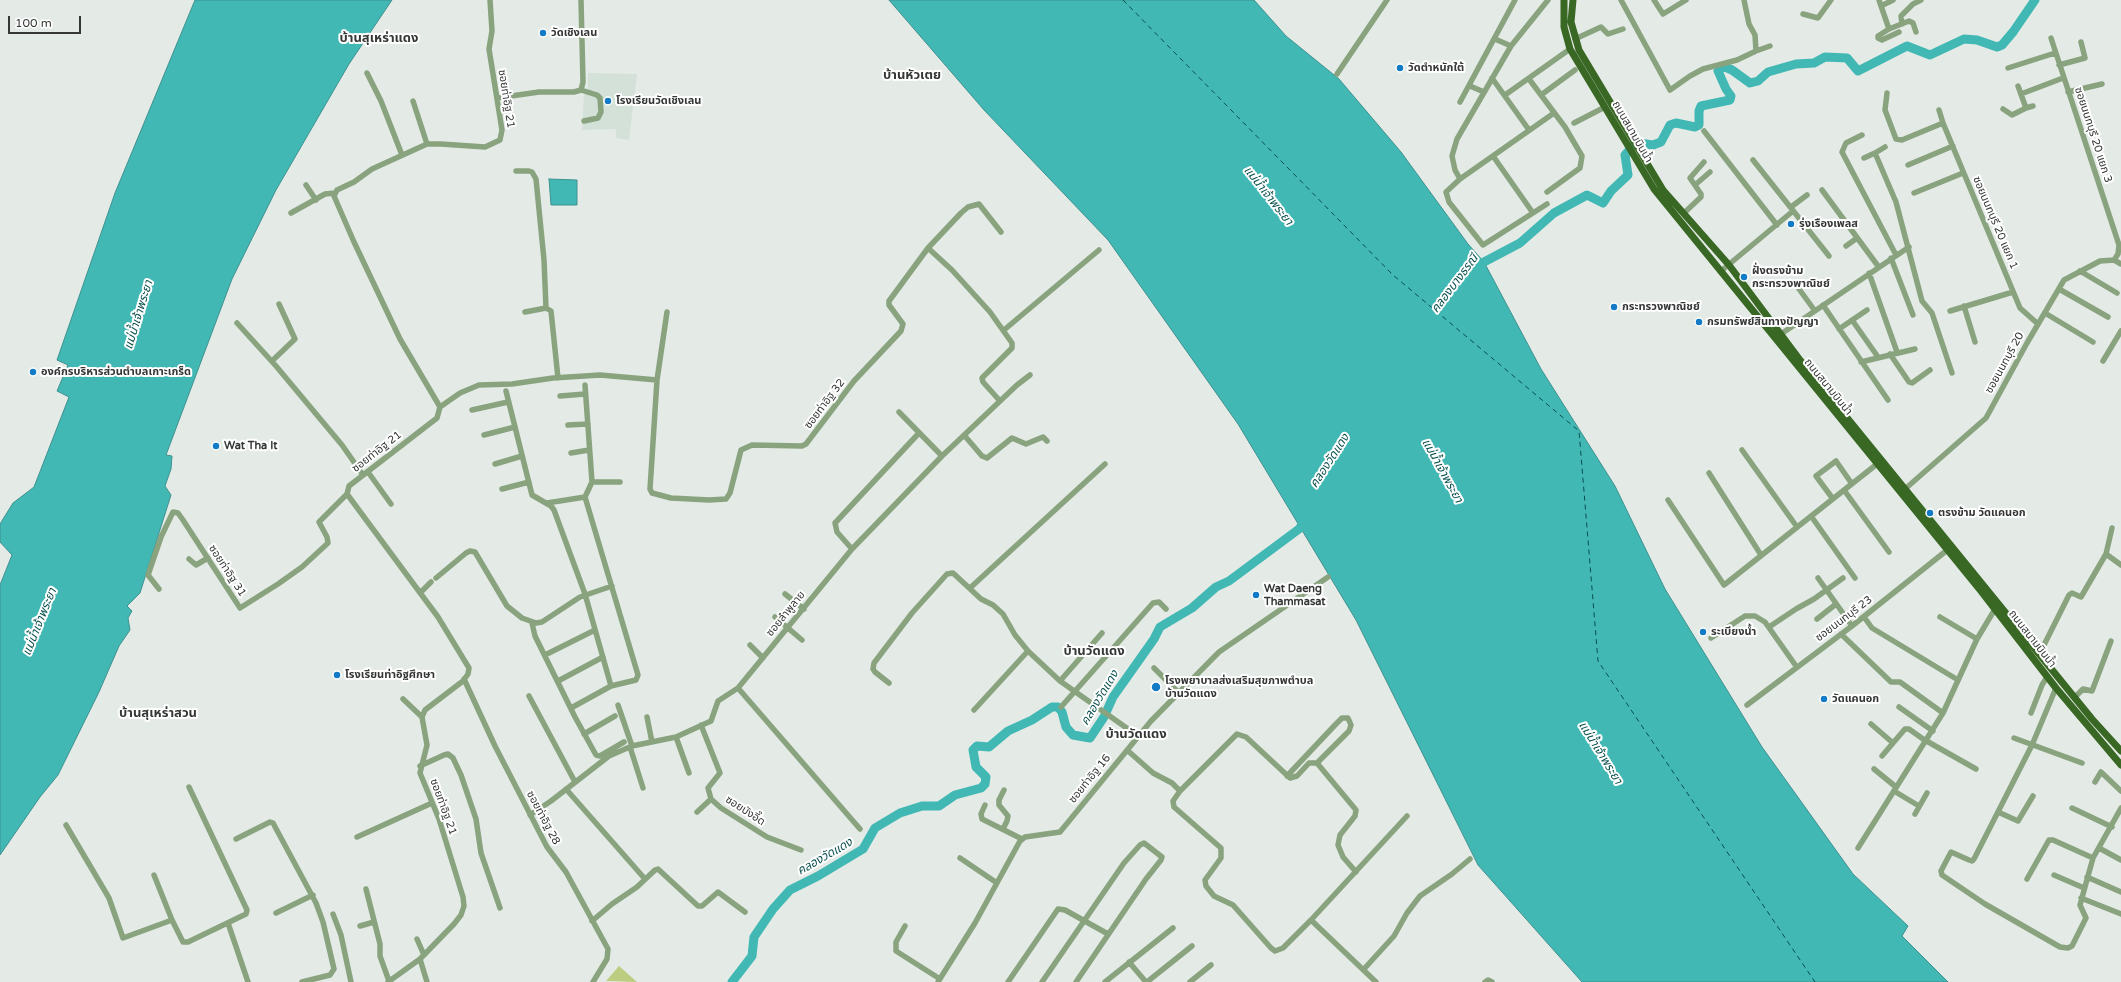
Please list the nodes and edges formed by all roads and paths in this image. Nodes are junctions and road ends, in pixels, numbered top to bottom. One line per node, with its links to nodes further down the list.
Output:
1 (490, 0): 49 (street, ซอยท่าอิฐ 21)
2 (581, 0): 42 (street)
3 (1387, 0): 35 (street)
4 (1515, 0): 23 (street)
5 (1548, 0): 26 (street)
6 (1564, 0): 28 (main road, ถนนสนามบินน้ำ)
7 (1572, 0): 24 (main road, ถนนสนามบินน้ำ)
8 (1622, 0): 29 (street)
9 (1654, 0): 10 (street)
10 (1686, 0)
11 (1744, 0): 29 (street)
12 (1831, 0): 16 (street)
13 (1893, 0): 15 (street)
14 (1921, 0): 17 (street)
15 (1880, 3): 19 (street)
16 (1803, 14)
17 (1902, 24): 19 (street); 21 (street)
18 (1623, 29): 24 (street)
19 (1889, 29): 20 (street)
20 (1899, 32)
21 (1916, 32)
22 (2051, 38): 30 (street, ซอยนนทบุรี 20 แยก 3)
23 (1495, 39): 26 (street); 40 (street)
24 (1575, 40): 64 (main road, ถนนสนามบินน้ำ)
25 (2081, 42): 31 (street)
26 (1511, 46): 36 (street)
27 (1770, 46): 29 (street)
28 (1570, 49): 38 (street); 53 (main road, ถนนสนามบินน้ำ)
29 (1756, 52)
30 (2055, 53): 31 (street, ซอยนนทบุรี 20 แยก 3); 32 (street)
31 (2059, 65): 37 (street, ซอยนนทบุรี 20 แยก 3)
32 (2008, 68)
33 (1574, 70): 48 (street)
34 (367, 73): 70 (street)
35 (1337, 74)
36 (1492, 78): 43 (street); 47 (street)
37 (2063, 78): 44 (street, ซอยนนทบุรี 20 แยก 3); 46 (street)
38 (1529, 79): 47 (street); 48 (street)
39 (2102, 84): 44 (street)
40 (1470, 86): 43 (street); 51 (street)
41 (2018, 86): 46 (street)
42 (581, 90): 49 (street); 58 (street)
43 (1484, 92): 79 (street)
44 (2068, 92): 102 (street, ซอยนนทบุรี 20 แยก 3)
45 (1887, 93): 60 (street)
46 (2021, 94): 55 (street)
47 (1505, 95): 61 (street)
48 (1541, 95): 57 (street)
49 (497, 98): 65 (street, ซอยท่าอิฐ 21)
50 (413, 101): 65 (street)
51 (1460, 102)
52 (2033, 106): 55 (street)
53 (1605, 107): 59 (street); 64 (main road, ถนนสนามบินน้ำ)
54 (2003, 108): 55 (street)
55 (2026, 108)
56 (1939, 110): 60 (street, ซอยนนทบุรี 20 แยก 1)
57 (1554, 113): 61 (street); 83 (street)
58 (584, 120)
59 (1574, 123)
60 (1943, 123): 66 (street, ซอยนนทบุรี 20 แยก 1)
61 (1529, 130): 71 (street)
62 (1704, 131): 93 (street)
63 (1862, 135): 101 (street)
64 (1628, 139): 68 (main road, ถนนสนามบินน้ำ)
65 (427, 144): 70 (street, ซอยท่าอิฐ 21)
66 (1953, 146): 75 (street); 78 (street, ซอยนนทบุรี 20 แยก 1)
67 (1885, 147): 69 (street)
68 (1635, 151): 92 (main road, ถนนสนามบินน้ำ); 106 (main road, ถนนสนามบินน้ำ)
69 (1875, 153): 72 (street); 97 (street)
70 (402, 155): 84 (street, ซอยท่าอิฐ 21)
71 (1493, 156): 79 (street); 91 (street)
72 (1864, 158)
73 (1753, 160): 89 (street)
74 (1704, 162): 81 (street)
75 (1908, 165)
76 (516, 171): 116 (street)
77 (1710, 172): 81 (street)
78 (1963, 173): 85 (street); 111 (street, ซอยนนทบุรี 20 แยก 1)
79 (1460, 179): 91 (street)
80 (306, 185): 87 (street)
81 (1695, 185): 92 (street)
82 (1822, 190): 95 (street)
83 (1547, 192)
84 (335, 193): 87 (street, ซอยท่าอิฐ 21); 153 (street)
85 (1914, 193)
86 (1807, 195): 89 (street)
87 (316, 200): 90 (street, ซอยท่าอิฐ 21)
88 (1547, 204): 91 (street)
89 (1792, 209): 93 (street); 100 (street)
90 (291, 213)
91 (1533, 213)
92 (1684, 213): 103 (main road, ถนนสนามบินน้ำ)
93 (1777, 225): 103 (street)
94 (1001, 232): 98 (street, ซอยท่าอิฐ 32)
95 (1857, 238): 96 (street); 105 (street)
96 (1846, 246)
97 (1909, 247): 101 (street); 142 (street)
98 (928, 248): 129 (street); 145 (street, ซอยท่าอิฐ 32)
99 (1099, 250): 129 (street)
100 (1828, 256)
101 (1893, 257): 105 (street); 123 (street)
102 (2114, 260): 104 (street); 107 (street, ซอยนนทบุรี 20)
103 (1729, 264): 106 (street); 131 (main road, ถนนสนามบินน้ำ)
104 (2121, 264)
105 (1878, 266): 108 (street)
106 (1721, 271): 170 (main road, ถนนสนามบินน้ำ)
107 (2080, 271): 110 (street, ซอยนนทบุรี 20); 112 (street)
108 (1869, 273): 114 (street); 135 (street)
109 (1794, 282): 118 (street)
110 (2059, 289): 122 (street, ซอยนนทบุรี 20); 124 (street)
111 (2013, 292): 115 (street); 127 (street, ซอยนนทบุรี 20 แยก 1)
112 (2117, 293)
113 (279, 304): 138 (street)
114 (1823, 305): 118 (street); 128 (street)
115 (1964, 306): 119 (street); 132 (street)
116 (546, 308): 120 (street); 144 (street)
117 (1867, 310): 125 (street)
118 (1815, 311): 131 (street)
119 (1950, 311)
120 (525, 312)
121 (667, 312): 145 (street)
122 (2044, 314): 127 (street, ซอยนนทบุรี 20); 133 (street)
123 (1913, 315)
124 (2108, 316)
125 (1852, 320): 128 (street); 137 (street)
126 (237, 323): 138 (street)
127 (2038, 324): 178 (street, ซอยนนทบุรี 20)
128 (1839, 329): 140 (street)
129 (1004, 330): 151 (street)
130 (2121, 331): 139 (street)
131 (1781, 334): 178 (main road, ถนนสนามบินน้ำ)
132 (1975, 342)
133 (2093, 342)
134 (1914, 349): 135 (street)
135 (1897, 352): 136 (street)
136 (1890, 354): 137 (street); 141 (street)
137 (1878, 357): 140 (street)
138 (272, 361): 171 (street)
139 (2103, 361)
140 (1861, 362): 150 (street)
141 (1930, 370)
142 (1952, 373)
143 (1030, 375): 151 (street, ซอยลำพูลาย)
144 (558, 378): 145 (street); 153 (street)
145 (657, 380)
146 (585, 384): 148 (street)
147 (506, 391): 152 (street)
148 (585, 394): 149 (street); 156 (street)
149 (560, 396)
150 (1888, 400)
151 (1000, 401): 161 (street, ซอยลำพูลาย)
152 (508, 402): 154 (street); 158 (street)
153 (440, 407): 171 (street, ซอยท่าอิฐ 21)
154 (472, 410)
155 (899, 412): 159 (street)
156 (588, 424): 157 (street); 163 (street)
157 (568, 425)
158 (515, 427): 160 (street); 166 (street)
159 (919, 433): 167 (street); 190 (street)
160 (484, 435)
161 (964, 435): 162 (street); 167 (street, ซอยลำพูลาย)
162 (1046, 441)
163 (589, 450): 165 (street); 174 (street)
164 (1742, 450): 187 (street)
165 (571, 452)
166 (522, 456): 168 (street); 173 (street)
167 (942, 456): 190 (street, ซอยลำพูลาย)
168 (495, 464)
169 (1105, 464): 202 (street)
170 (1877, 464): 176 (street); 189 (main road, ถนนสนามบินน้ำ)
171 (366, 473): 180 (street, ซอยท่าอิฐ 21); 185 (street)
172 (1709, 473): 193 (street)
173 (529, 482): 177 (street); 184 (street)
174 (592, 482): 175 (street); 181 (street)
175 (620, 482)
176 (1852, 484): 179 (street); 182 (street)
177 (502, 489)
178 (1905, 489): 189 (main road, ถนนสนามบินน้ำ)
179 (1844, 490): 182 (street); 191 (street)
180 (347, 494): 194 (street, ซอยท่าอิฐ 31); 205 (street)
181 (585, 496): 184 (street); 201 (street)
182 (1832, 499): 186 (street)
183 (1668, 500): 193 (street)
184 (547, 503): 206 (street)
185 (391, 504)
186 (1811, 516): 187 (street); 200 (street)
187 (1797, 527): 193 (street)
188 (2112, 528): 192 (street)
189 (1949, 548): 209 (main road, ถนนสนามบินน้ำ); 213 (street, ซอยนนทบุรี 23); 229 (main road, ถนนสนามบินน้ำ)
190 (852, 549): 210 (street, ซอยลำพูลาย)
191 (1889, 552)
192 (2106, 554): 196 (street); 229 (street)
193 (1761, 555)
194 (208, 558): 195 (street); 203 (street, ซอยท่าอิฐ 31)
195 (189, 559)
196 (2121, 566)
197 (1328, 577): 245 (street, ซอยท่าอิฐ 16)
198 (1818, 578): 204 (street)
199 (1843, 578): 204 (street)
200 (1855, 578)
201 (612, 586): 206 (street); 241 (street)
202 (970, 588): 228 (street); 240 (street)
203 (159, 589)
204 (1826, 590): 208 (street); 218 (street)
205 (420, 593): 216 (street); 236 (street)
206 (585, 594): 216 (street); 220 (street)
207 (785, 594): 210 (street)
208 (1836, 604): 215 (street); 217 (street)
209 (1994, 608): 224 (street); 235 (main road, ถนนสนามบินน้ำ)
210 (804, 609): 219 (street, ซอยลำพูลาย)
211 (1166, 609): 244 (street)
212 (775, 617): 219 (street)
213 (1864, 617): 217 (street, ซอยนนทบุรี 23); 237 (street)
214 (1940, 617): 224 (street)
215 (1816, 619)
216 (532, 623): 230 (street)
217 (1852, 626): 222 (street, ซอยนนทบุรี 23)
218 (1769, 627): 223 (street); 233 (street)
219 (788, 628): 225 (street); 232 (street, ซอยลำพูลาย)
220 (595, 630): 230 (street); 231 (street)
221 (1102, 633): 239 (street)
222 (1841, 634): 233 (street, ซอยนนทบุรี 23); 256 (street)
223 (1711, 638)
224 (1977, 639): 237 (street)
225 (802, 640)
226 (2111, 641): 247 (street)
227 (750, 645): 232 (street)
228 (1028, 651): 239 (street); 254 (street)
229 (2040, 654): 247 (main road, ถนนสนามบินน้ำ)
230 (545, 655): 238 (street)
231 (603, 657): 238 (street); 241 (street)
232 (763, 658): 242 (street, ซอยลำพูลาย)
233 (1796, 666): 250 (street, ซอยนนทบุรี 23)
234 (1154, 668): 245 (street)
235 (2047, 677): 243 (main road, ถนนสนามบินน้ำ); 255 (street)
236 (464, 679): 258 (street); 304 (street, ซอยท่าอิฐ 28)
237 (1958, 680): 256 (street)
238 (558, 681): 253 (street)
239 (1060, 681): 244 (street)
240 (889, 683)
241 (611, 686): 253 (street)
242 (738, 688): 261 (street, ซอยลำพูลาย); 308 (street)
243 (2056, 688): 271 (street); 278 (main road, ถนนสนามบินน้ำ)
244 (1074, 693): 251 (street); 264 (street)
245 (1179, 693): 264 (street, ซอยท่าอิฐ 16)
246 (528, 696): 284 (street)
247 (2074, 696): 274 (main road, ถนนสนามบินน้ำ)
248 (403, 699): 258 (street)
249 (618, 705): 272 (street)
250 (1747, 705)
251 (1060, 707)
252 (1899, 707): 262 (street)
253 (571, 708): 263 (street)
254 (974, 710)
255 (2031, 713)
256 (1943, 714): 262 (street)
257 (615, 716): 263 (street)
258 (422, 717): 279 (street)
259 (647, 717): 269 (street)
260 (1870, 724): 270 (street)
261 (701, 725): 265 (street, ซอยลำพูลาย); 295 (street, ซอยบังอี๊ด)
262 (1933, 731): 267 (street)
263 (584, 734): 268 (street)
264 (1138, 736): 273 (street, ซอยท่าอิฐ 16)
265 (676, 737): 269 (street, ซอยลำพูลาย); 282 (street)
266 (2014, 738): 271 (street)
267 (1926, 741): 270 (street); 281 (street); 288 (street)
268 (624, 742)
269 (652, 742): 272 (street, ซอยลำพูลาย)
270 (1893, 743): 275 (street)
271 (2032, 745): 277 (street); 302 (street)
272 (631, 746): 284 (street, ซอยลำพูลาย); 287 (street)
273 (1127, 750): 291 (street); 312 (street, ซอยท่าอิฐ 16)
274 (2121, 751)
275 (1882, 756)
276 (1317, 763): 283 (street); 283 (street); 320 (street)
277 (2082, 763)
278 (2121, 765)
279 (420, 766): 296 (street, ซอยท่าอิฐ 21); 332 (street)
280 (1874, 769): 288 (street)
281 (1976, 769)
282 (689, 773)
283 (1287, 776): 291 (street)
284 (576, 782): 289 (street, ซอยลำพูลาย)
285 (2095, 782): 292 (street)
286 (189, 787): 342 (street)
287 (643, 788)
288 (1895, 789): 298 (street); 313 (street)
289 (566, 790): 304 (street, ซอยลำพูลาย); 325 (street)
290 (1004, 790): 309 (street)
291 (1180, 790): 338 (street)
292 (2121, 791)
293 (1926, 793): 298 (street)
294 (2033, 796): 302 (street)
295 (711, 799): 301 (street); 315 (street, ซอยบังอี๊ด)
296 (432, 803): 310 (street); 349 (street, ซอยท่าอิฐ 21)
297 (985, 805): 309 (street)
298 (1919, 806): 303 (street)
299 (2072, 808): 307 (street)
300 (2121, 808): 307 (street)
301 (697, 812)
302 (1998, 812): 331 (street)
303 (1915, 814)
304 (530, 815): 339 (street, ซอยท่าอิฐ 28)
305 (1407, 816): 320 (street)
306 (66, 826): 337 (street)
307 (2112, 827): 314 (street)
308 (860, 829)
309 (1003, 830): 312 (street)
310 (357, 837)
311 (236, 839): 330 (street)
312 (1022, 839): 326 (street)
313 (1858, 848)
314 (2099, 848): 317 (street); 319 (street)
315 (801, 850)
316 (960, 858): 326 (street)
317 (2093, 858): 323 (street); 324 (street)
318 (1470, 859): 353 (street)
319 (2121, 860)
320 (1356, 872): 338 (street)
321 (154, 875): 337 (street)
322 (2054, 875): 327 (street)
323 (2087, 877): 327 (street); 329 (street)
324 (2027, 879)
325 (645, 880): 334 (street); 339 (street)
326 (997, 883): 354 (street)
327 (2084, 888): 331 (street)
328 (366, 889): 341 (street)
329 (2121, 892)
330 (313, 895): 333 (street); 356 (street)
331 (2081, 898): 336 (street)
332 (500, 908)
333 (276, 912)
334 (745, 912)
335 (334, 914): 357 (street)
336 (2121, 914)
337 (172, 920): 342 (street)
338 (1311, 920): 353 (street)
339 (592, 921): 360 (street, ซอยท่าอิฐ 28)
340 (1084, 921): 346 (street); 346 (street); 361 (street); 362 (street)
341 (374, 922): 343 (street); 358 (street)
342 (228, 924): 355 (street)
343 (360, 926)
344 (905, 926): 354 (street)
345 (1173, 928): 351 (street)
346 (1108, 934): 363 (street)
347 (417, 939): 349 (street)
348 (1192, 946): 365 (street)
349 (424, 955): 350 (street, ซอยท่าอิฐ 21)
350 (420, 959): 358 (street, ซอยท่าอิฐ 21); 359 (street)
351 (1129, 962): 364 (street); 365 (street)
352 (1211, 965): 366 (street)
353 (1364, 969): 367 (street)
354 (940, 980)
355 (248, 982)
356 (302, 982)
357 (351, 982)
358 (389, 982)
359 (427, 982)
360 (593, 982)
361 (1008, 982)
362 (1042, 982)
363 (1076, 982)
364 (1105, 982)
365 (1146, 982)
366 (1190, 982)
367 (1376, 982)
368 (1485, 982): 369 (street)
369 (1492, 982)

